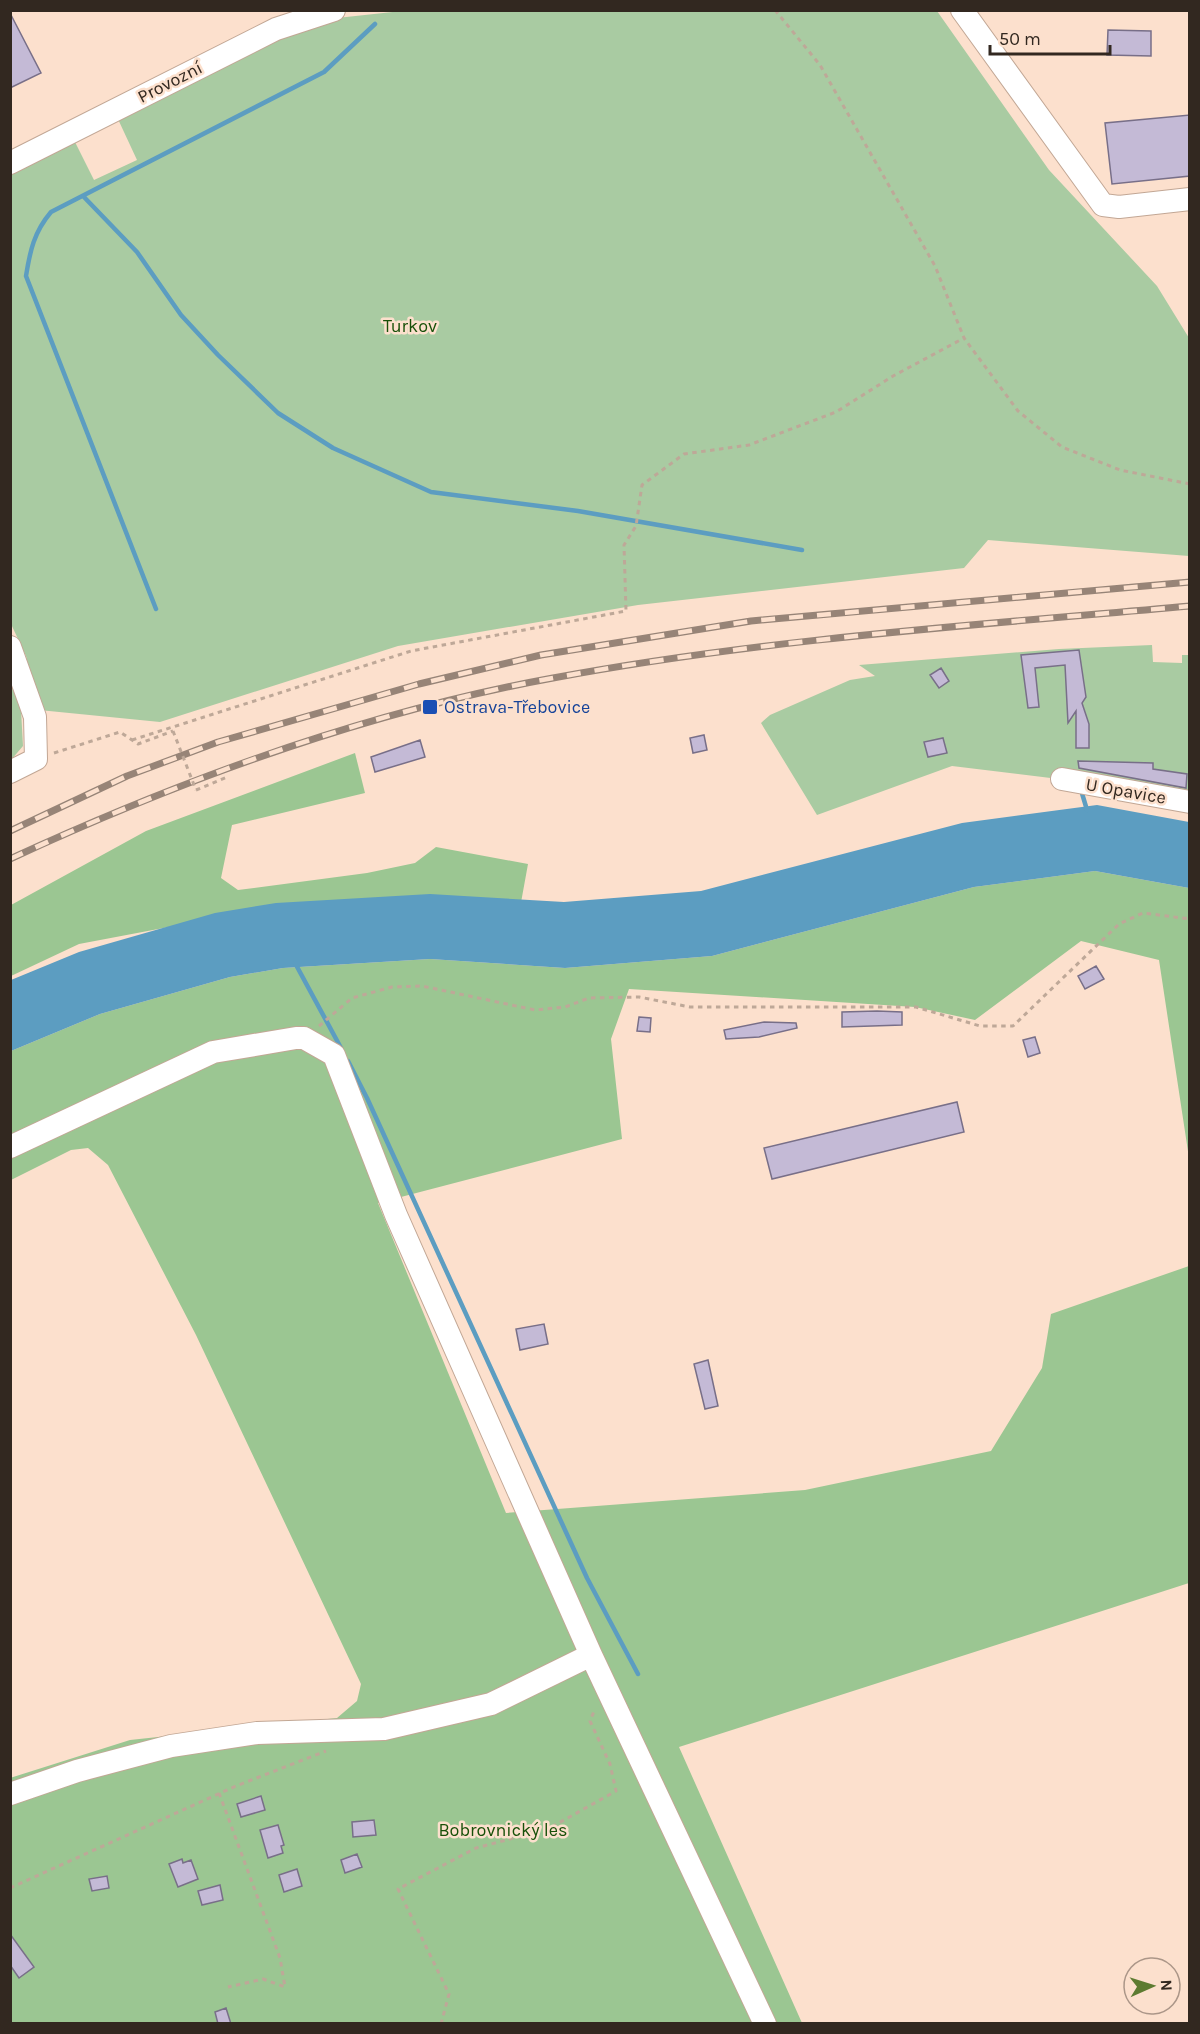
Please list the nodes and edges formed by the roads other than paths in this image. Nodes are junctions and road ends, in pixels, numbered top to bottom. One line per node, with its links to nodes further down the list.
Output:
1 (334, 10): 3 (street, Provozní)
2 (962, 10): 4 (street)
3 (10, 163)
4 (1190, 199)
5 (10, 647): 6 (street)
6 (10, 772)
7 (1062, 779): 8 (street, U Opavice)
8 (1190, 802)
9 (10, 1147): 10 (street)
10 (591, 1655): 11 (street); 12 (street)
11 (10, 1794)
12 (765, 2024)

